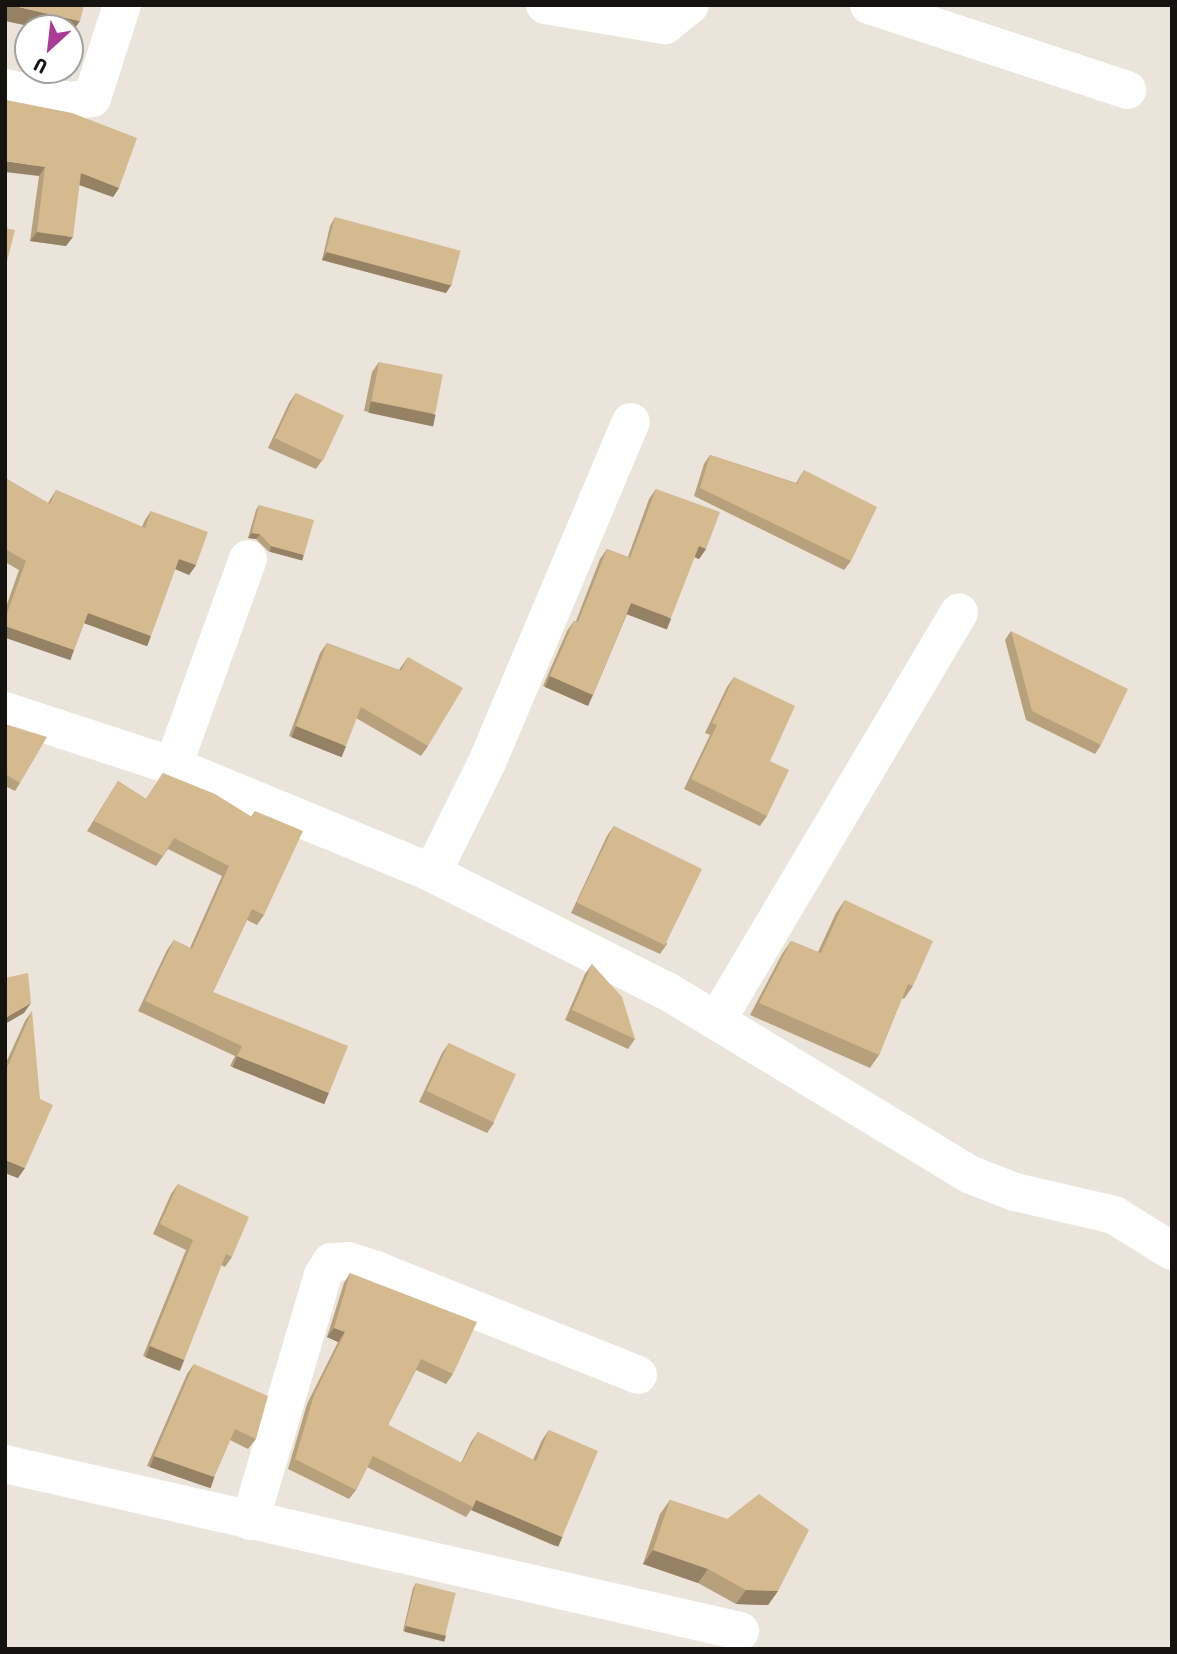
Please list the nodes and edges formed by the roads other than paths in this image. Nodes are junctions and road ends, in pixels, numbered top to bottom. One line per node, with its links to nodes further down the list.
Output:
1 (122, 5): 5 (street)
2 (545, 5): 3 (street)
3 (690, 5)
4 (869, 5): 6 (street)
5 (5, 88)
6 (1127, 90)
7 (631, 422): 12 (street)
8 (248, 559): 11 (street)
9 (959, 613): 13 (street)
10 (5, 711): 11 (street)
11 (173, 766): 12 (street)
12 (432, 873): 13 (street)
13 (717, 1020): 14 (street)
14 (1172, 1251)
15 (638, 1375): 17 (street)
16 (5, 1464): 17 (street)
17 (250, 1521): 18 (street)
18 (740, 1631)

